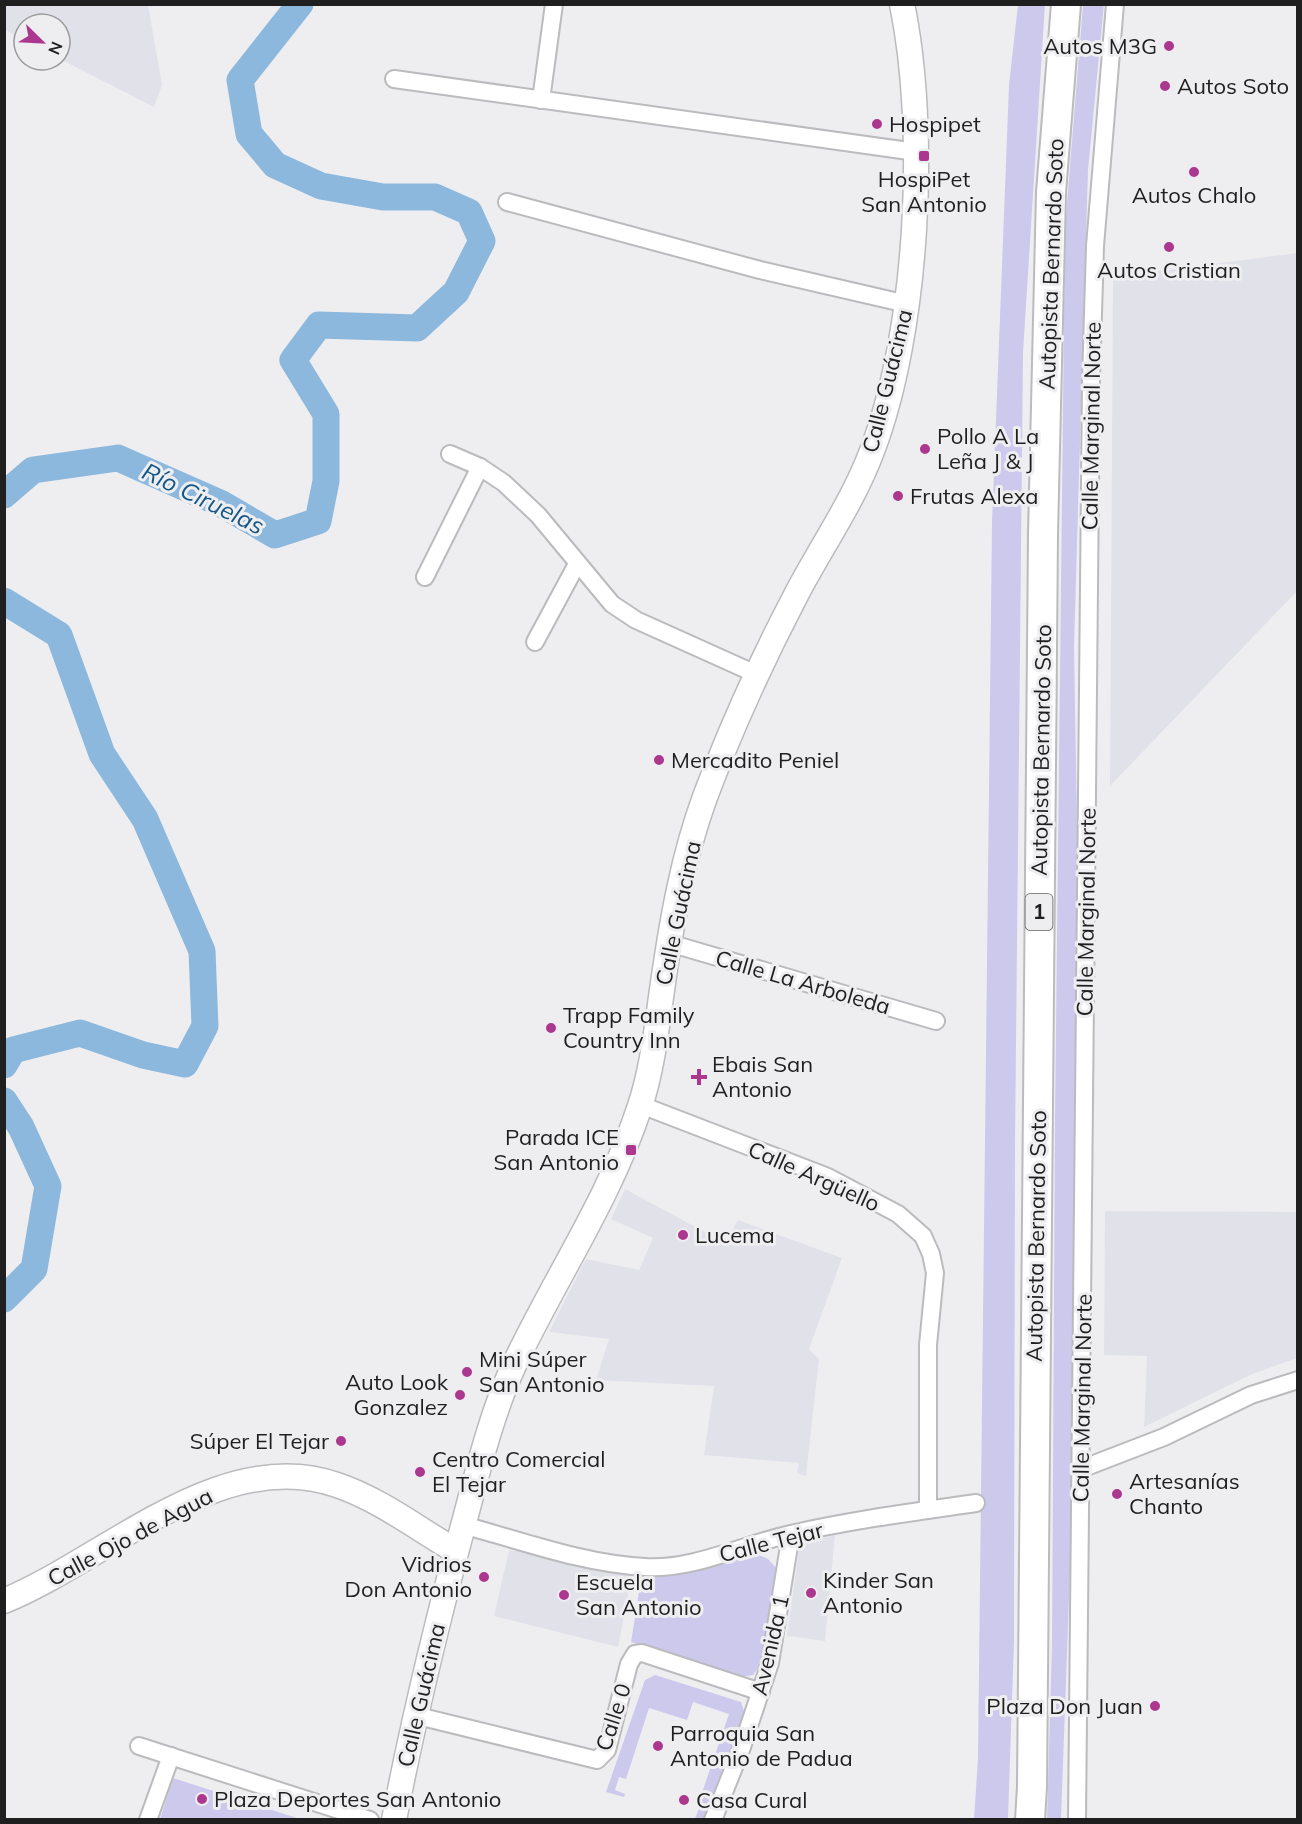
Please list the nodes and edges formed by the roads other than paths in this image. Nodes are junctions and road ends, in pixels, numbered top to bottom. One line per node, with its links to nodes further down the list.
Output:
1 (554, 4): 6 (street)
2 (902, 4): 7 (main road, Calle Guácima)
3 (1066, 4): 35 (highway, Autopista Bernardo Soto / 1)
4 (1115, 4): 20 (street, Calle Marginal Norte)
5 (394, 80): 6 (street)
6 (541, 100): 7 (street)
7 (916, 152): 9 (main road, Calle Guácima)
8 (507, 202): 9 (street)
9 (907, 303): 15 (main road, Calle Guácima)
10 (450, 454): 11 (street)
11 (480, 467): 12 (street); 13 (street)
12 (577, 564): 14 (street); 15 (street)
13 (425, 577)
14 (535, 642)
15 (756, 674): 16 (main road, Calle Guácima)
16 (669, 943): 17 (street, Calle La Arboleda); 18 (main road, Calle Guácima)
17 (936, 1021)
18 (641, 1105): 22 (street, Calle Argüello); 23 (main road, Calle Guácima)
19 (1298, 1380): 20 (street)
20 (1081, 1470): 36 (street, Calle Marginal Norte)
21 (976, 1503): 22 (street, Calle Tejar)
22 (928, 1510): 24 (street, Calle Tejar)
23 (463, 1525): 24 (street, Calle Tejar); 25 (main road, Calle Guácima)
24 (791, 1534): 27 (street, Avenida 1)
25 (456, 1551): 26 (main road, Calle Ojo de Agua); 28 (main road, Calle Guácima)
26 (4, 1601)
27 (761, 1692): 28 (street, Calle 0); 34 (street, Avenida 1)
28 (414, 1715): 33 (main road, Calle Guácima)
29 (139, 1746): 30 (street)
30 (171, 1756): 31 (street); 32 (street)
31 (148, 1820)
32 (370, 1820)
33 (394, 1820)
34 (713, 1820)
35 (1030, 1820)
36 (1077, 1820)

